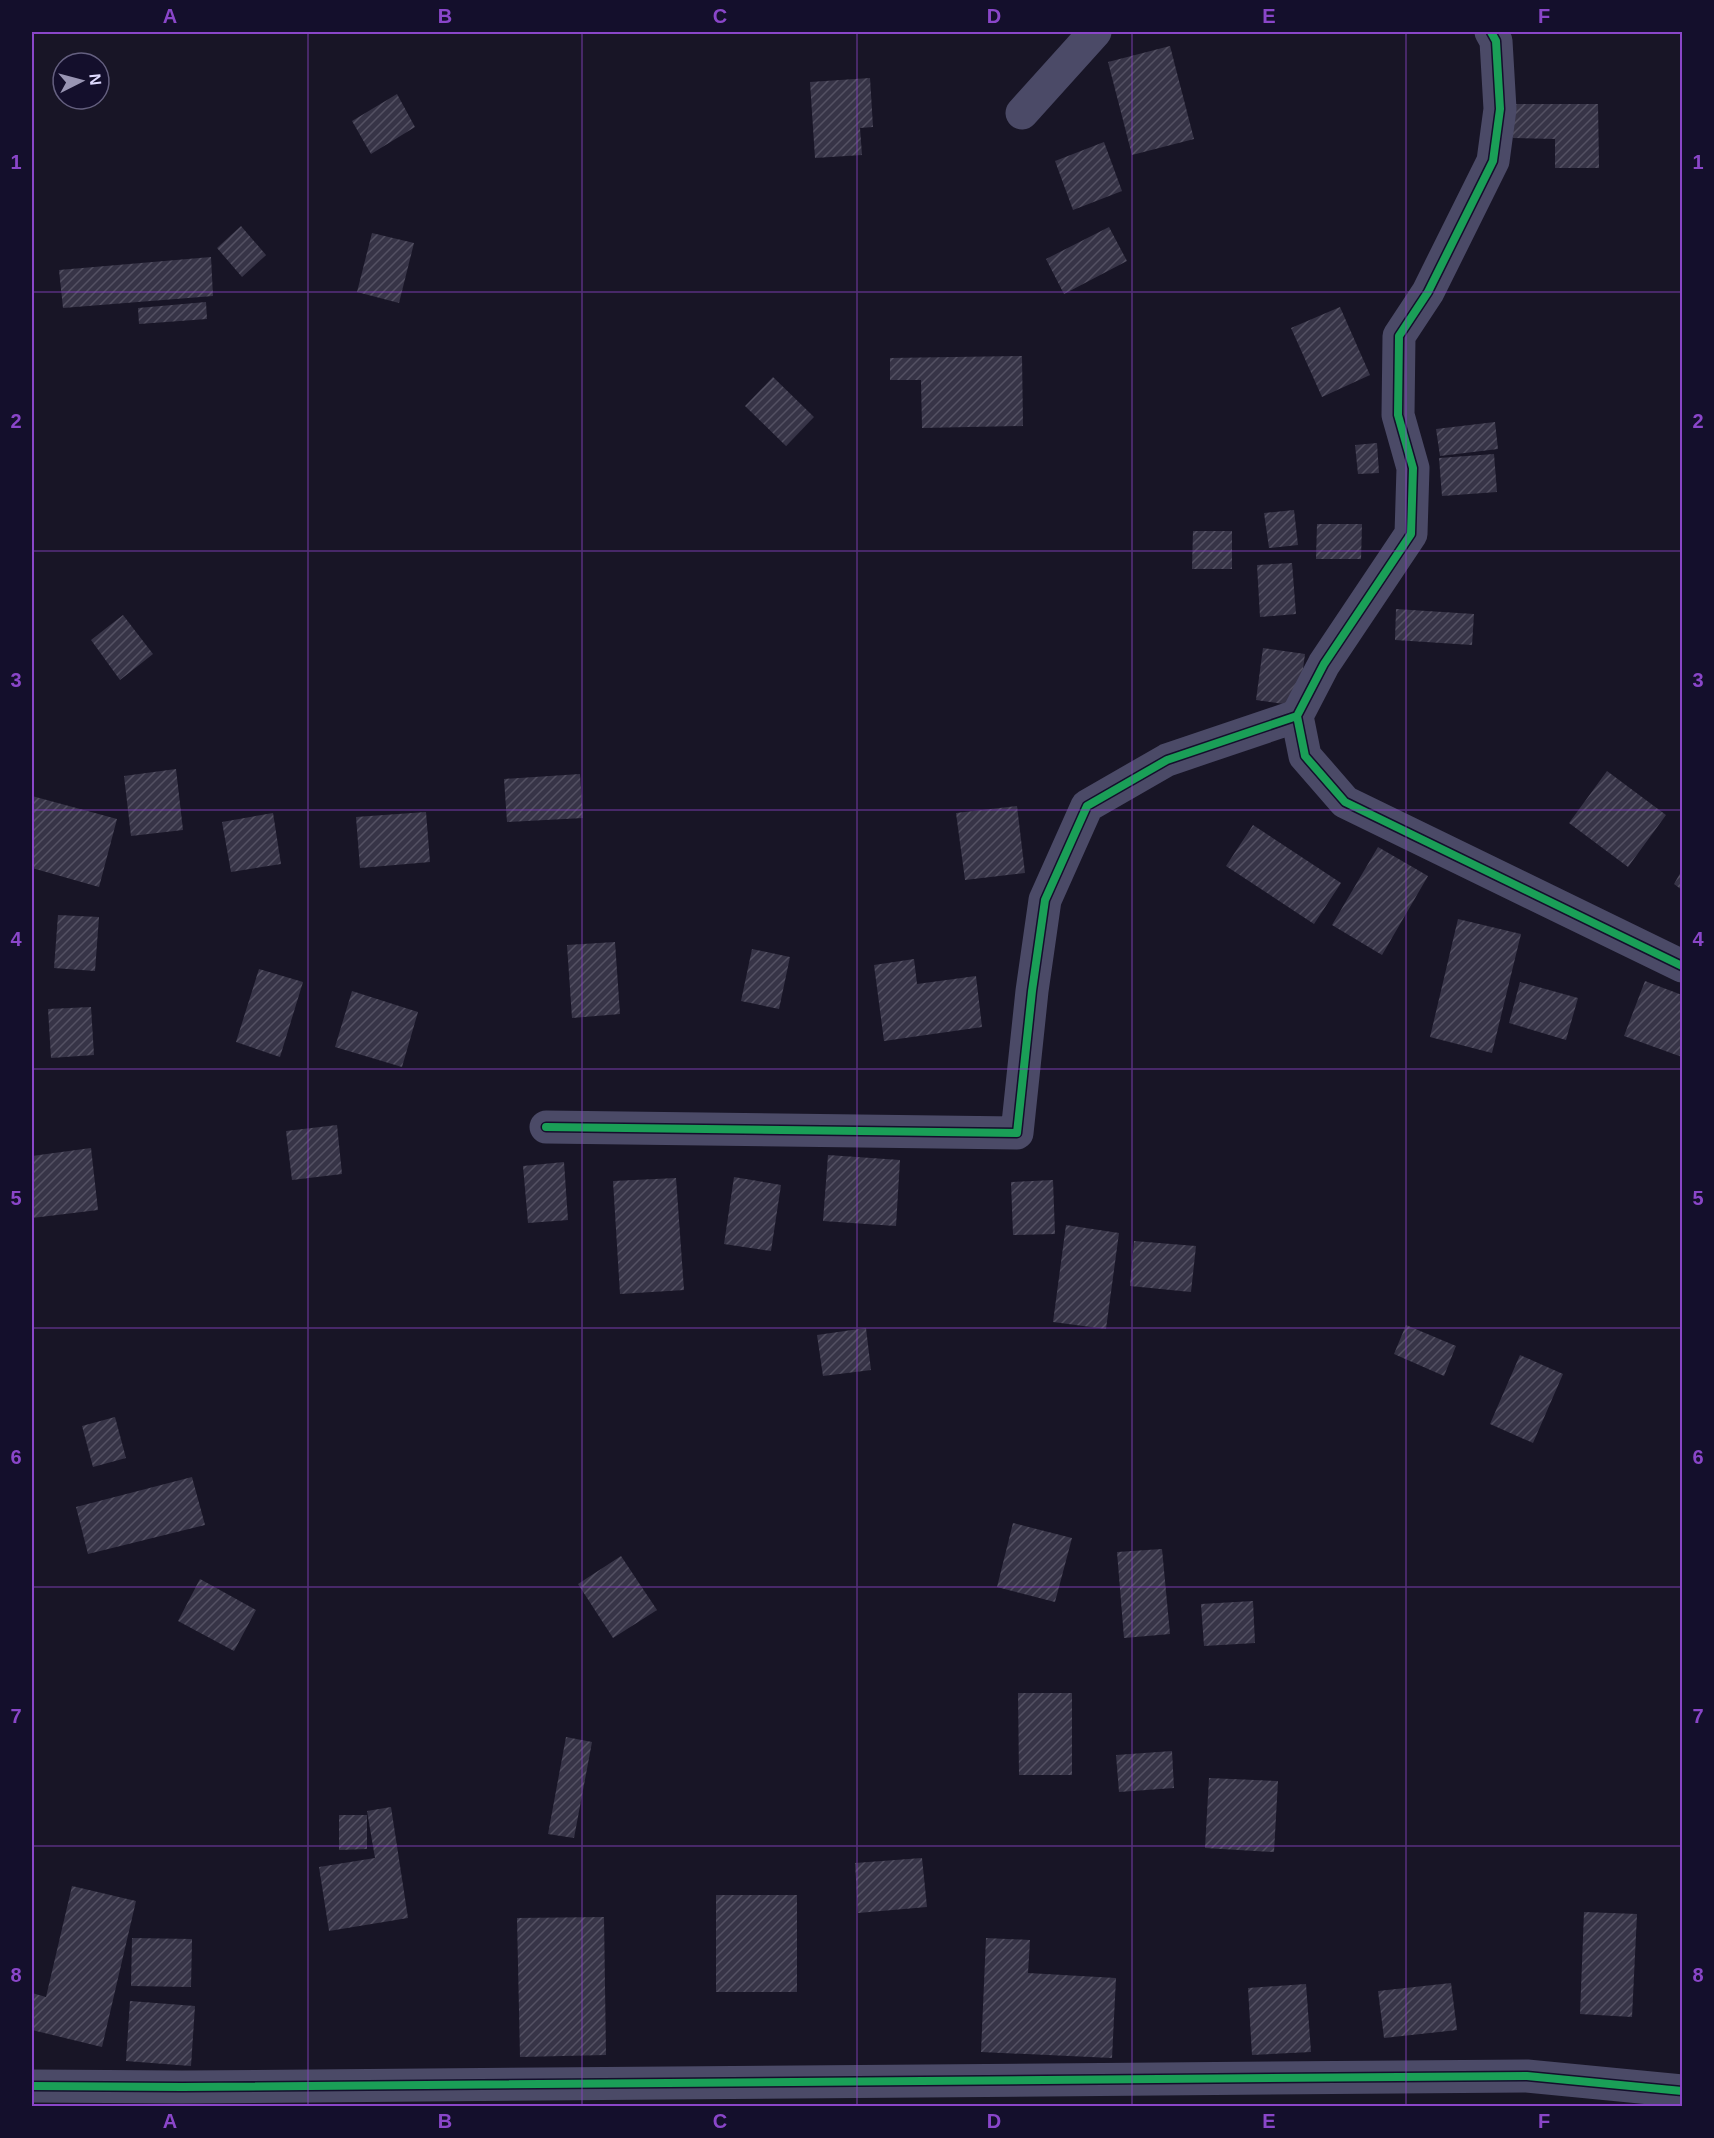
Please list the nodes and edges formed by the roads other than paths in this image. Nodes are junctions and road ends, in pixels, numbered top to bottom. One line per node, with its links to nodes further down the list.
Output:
1 (1095, 32): 3 (street)
2 (1491, 32): 4 (street)
3 (1022, 113)
4 (1297, 716): 5 (street); 6 (street)
5 (1683, 966)
6 (546, 1127)
7 (32, 2086): 8 (street)
8 (1683, 2091)

